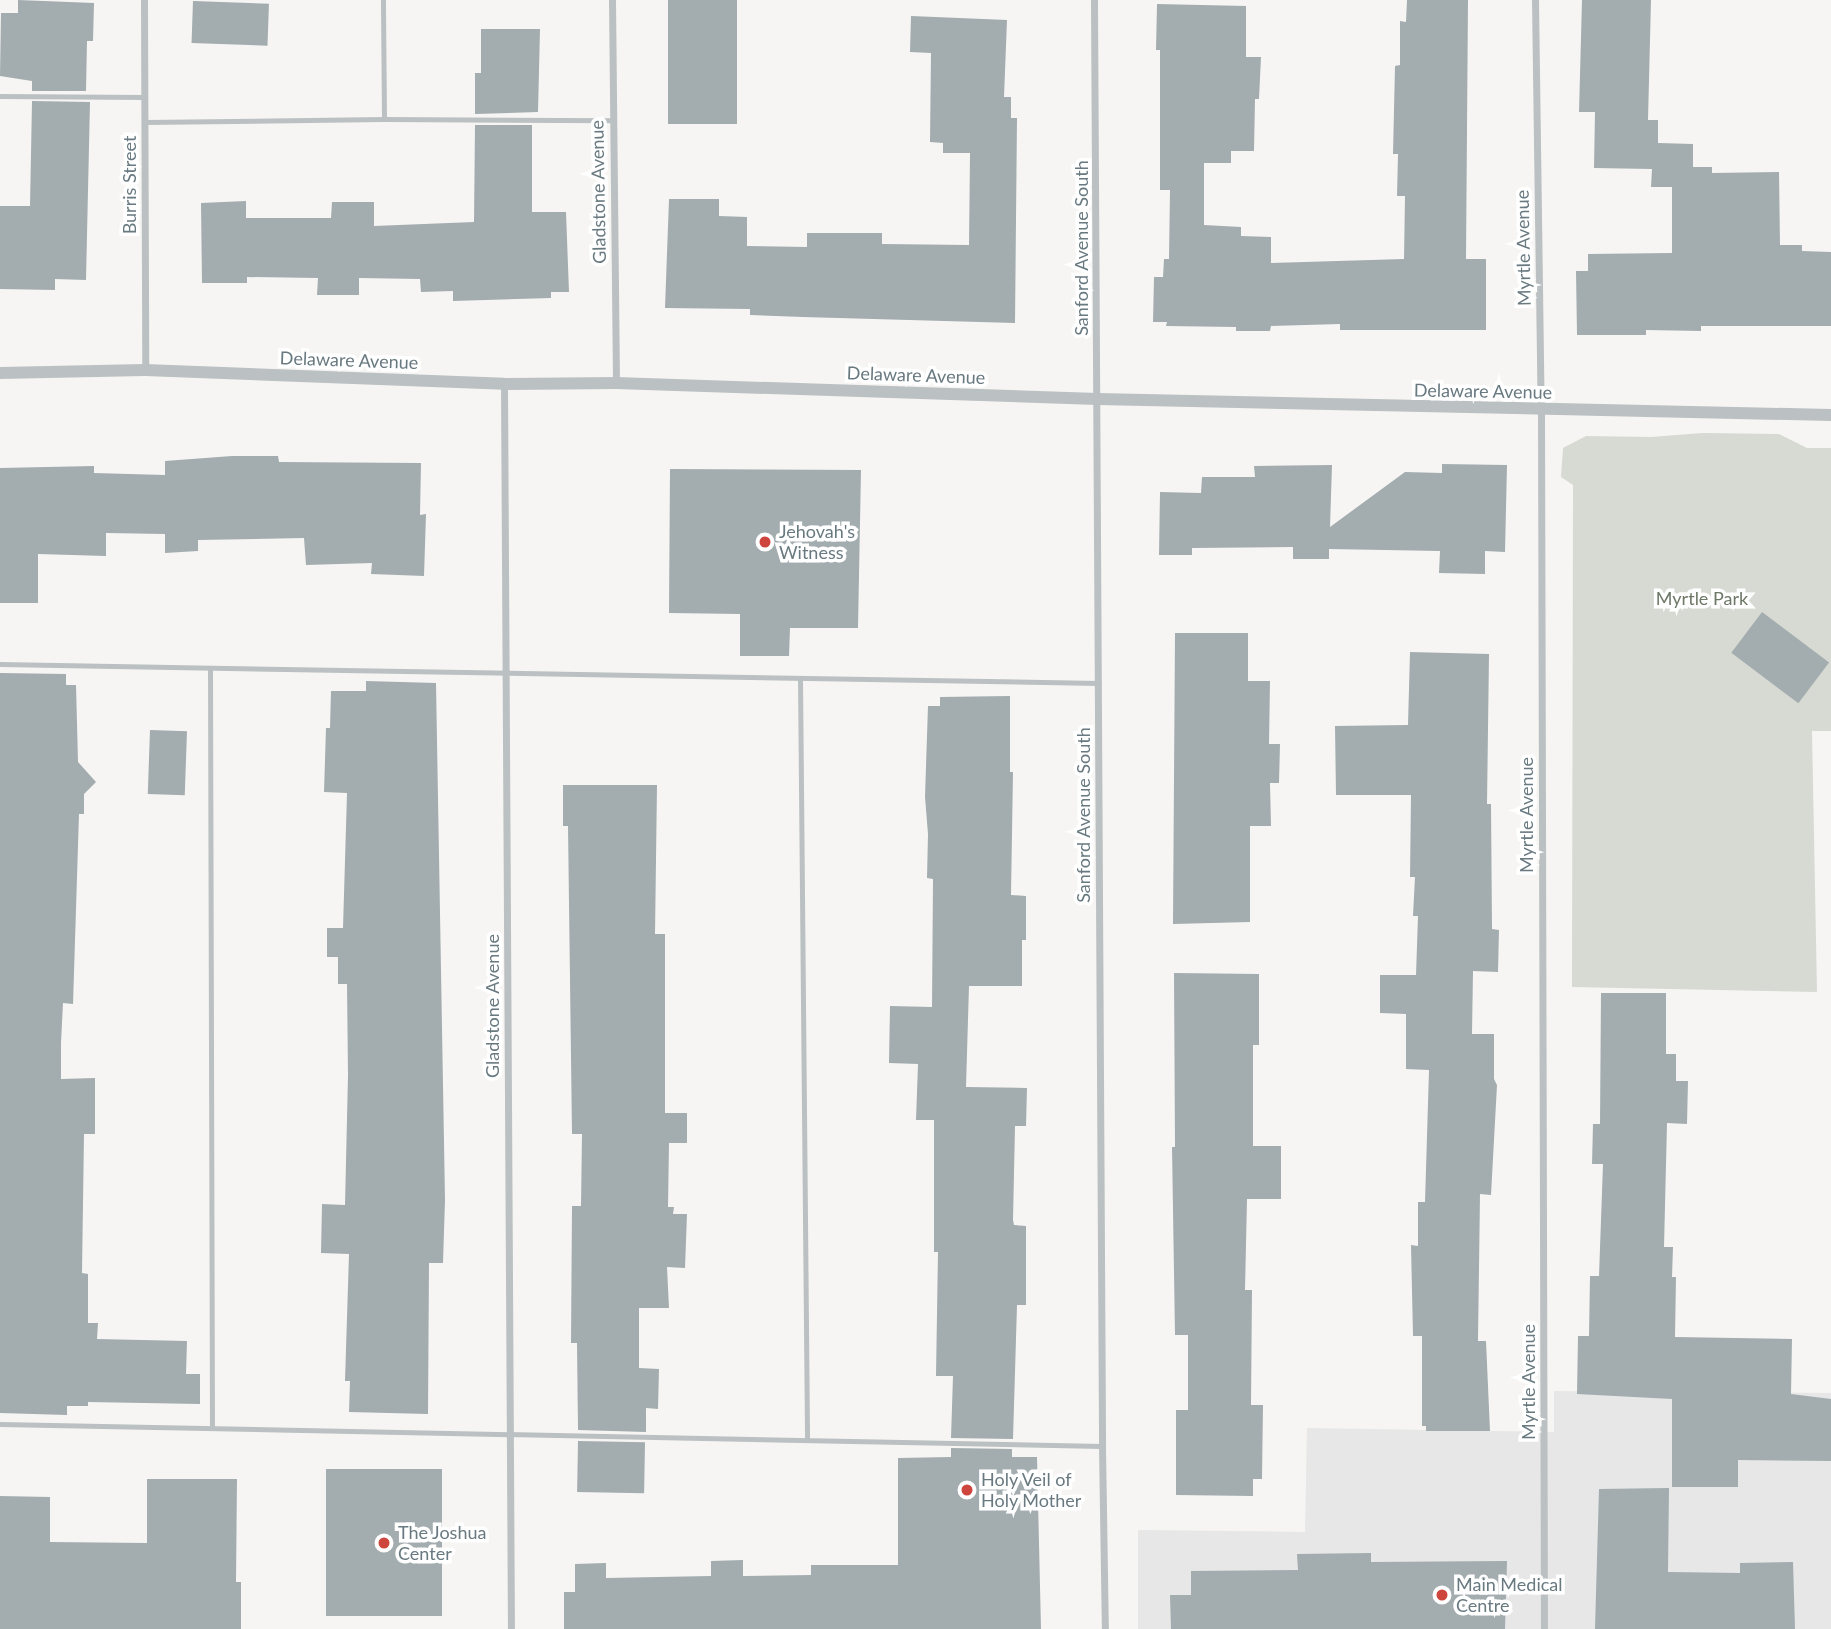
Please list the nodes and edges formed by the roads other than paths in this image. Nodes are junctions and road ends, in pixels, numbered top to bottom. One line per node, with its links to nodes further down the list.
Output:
1 (144, 0): 7 (street, Burris Street)
2 (383, 0): 8 (lane)
3 (612, 0): 9 (street, Gladstone Avenue)
4 (1094, 0): 15 (street, Sanford Avenue South)
5 (1535, 0): 16 (street, Myrtle Avenue)
6 (0, 96): 7 (lane)
7 (145, 97): 10 (street, Burris Street)
8 (384, 118): 9 (lane); 10 (lane)
9 (613, 120): 13 (street, Gladstone Avenue)
10 (145, 122): 11 (street, Burris Street)
11 (145, 370): 12 (street, Delaware Avenue); 14 (street, Delaware Avenue)
12 (0, 373)
13 (616, 383): 14 (street, Delaware Avenue); 15 (street, Delaware Avenue)
14 (505, 384): 20 (street, Gladstone Avenue)
15 (1098, 399): 16 (street, Delaware Avenue); 22 (street, Sanford Avenue South)
16 (1541, 410): 17 (street, Delaware Avenue); 30 (street, Myrtle Avenue)
17 (1831, 415)
18 (0, 664): 19 (lane)
19 (210, 668): 20 (lane); 24 (lane)
20 (506, 673): 21 (lane); 25 (street, Gladstone Avenue)
21 (800, 678): 22 (lane); 26 (lane)
22 (1098, 683): 27 (street, Sanford Avenue South)
23 (0, 1424): 24 (lane)
24 (212, 1428): 25 (lane)
25 (510, 1434): 26 (lane); 28 (street, Gladstone Avenue)
26 (807, 1440): 27 (lane)
27 (1102, 1446): 29 (street, Sanford Avenue South)
28 (511, 1629)
29 (1105, 1629)
30 (1544, 1629)

